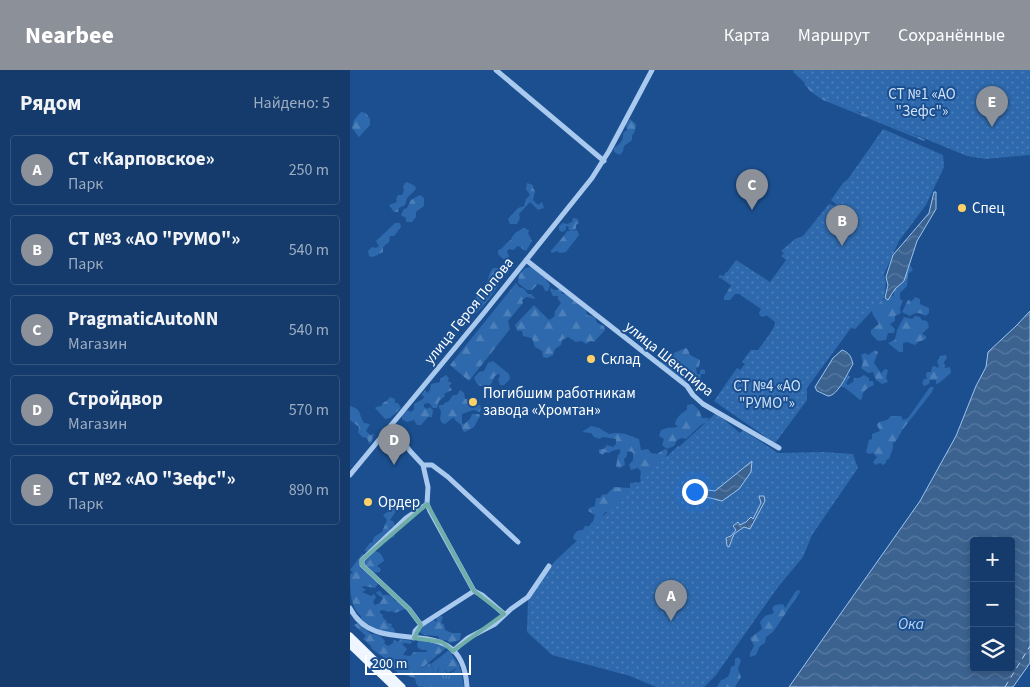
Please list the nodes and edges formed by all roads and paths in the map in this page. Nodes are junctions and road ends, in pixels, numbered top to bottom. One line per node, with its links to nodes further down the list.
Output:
1 (496, 70): 3 (street)
2 (652, 70): 3 (street, улица Героя Попова)
3 (604, 161): 4 (street, улица Героя Попова)
4 (526, 260): 5 (street, улица Героя Попова); 6 (street, улица Шекспира)
5 (391, 425): 7 (street); 8 (street, улица Героя Попова)
6 (779, 448)
7 (423, 465): 9 (street); 10 (street)
8 (350, 475)
9 (428, 504): 12 (street); 15 (street)
10 (518, 542)
11 (549, 566): 14 (street)
12 (474, 590): 14 (street); 15 (street)
13 (351, 611): 17 (street)
14 (504, 614): 19 (street)
15 (421, 625): 17 (street)
16 (350, 636): 21 (main road)
17 (414, 638): 19 (street)
18 (350, 644): 20 (main road)
19 (454, 651): 22 (street)
20 (394, 687)
21 (402, 687)
22 (467, 687)

